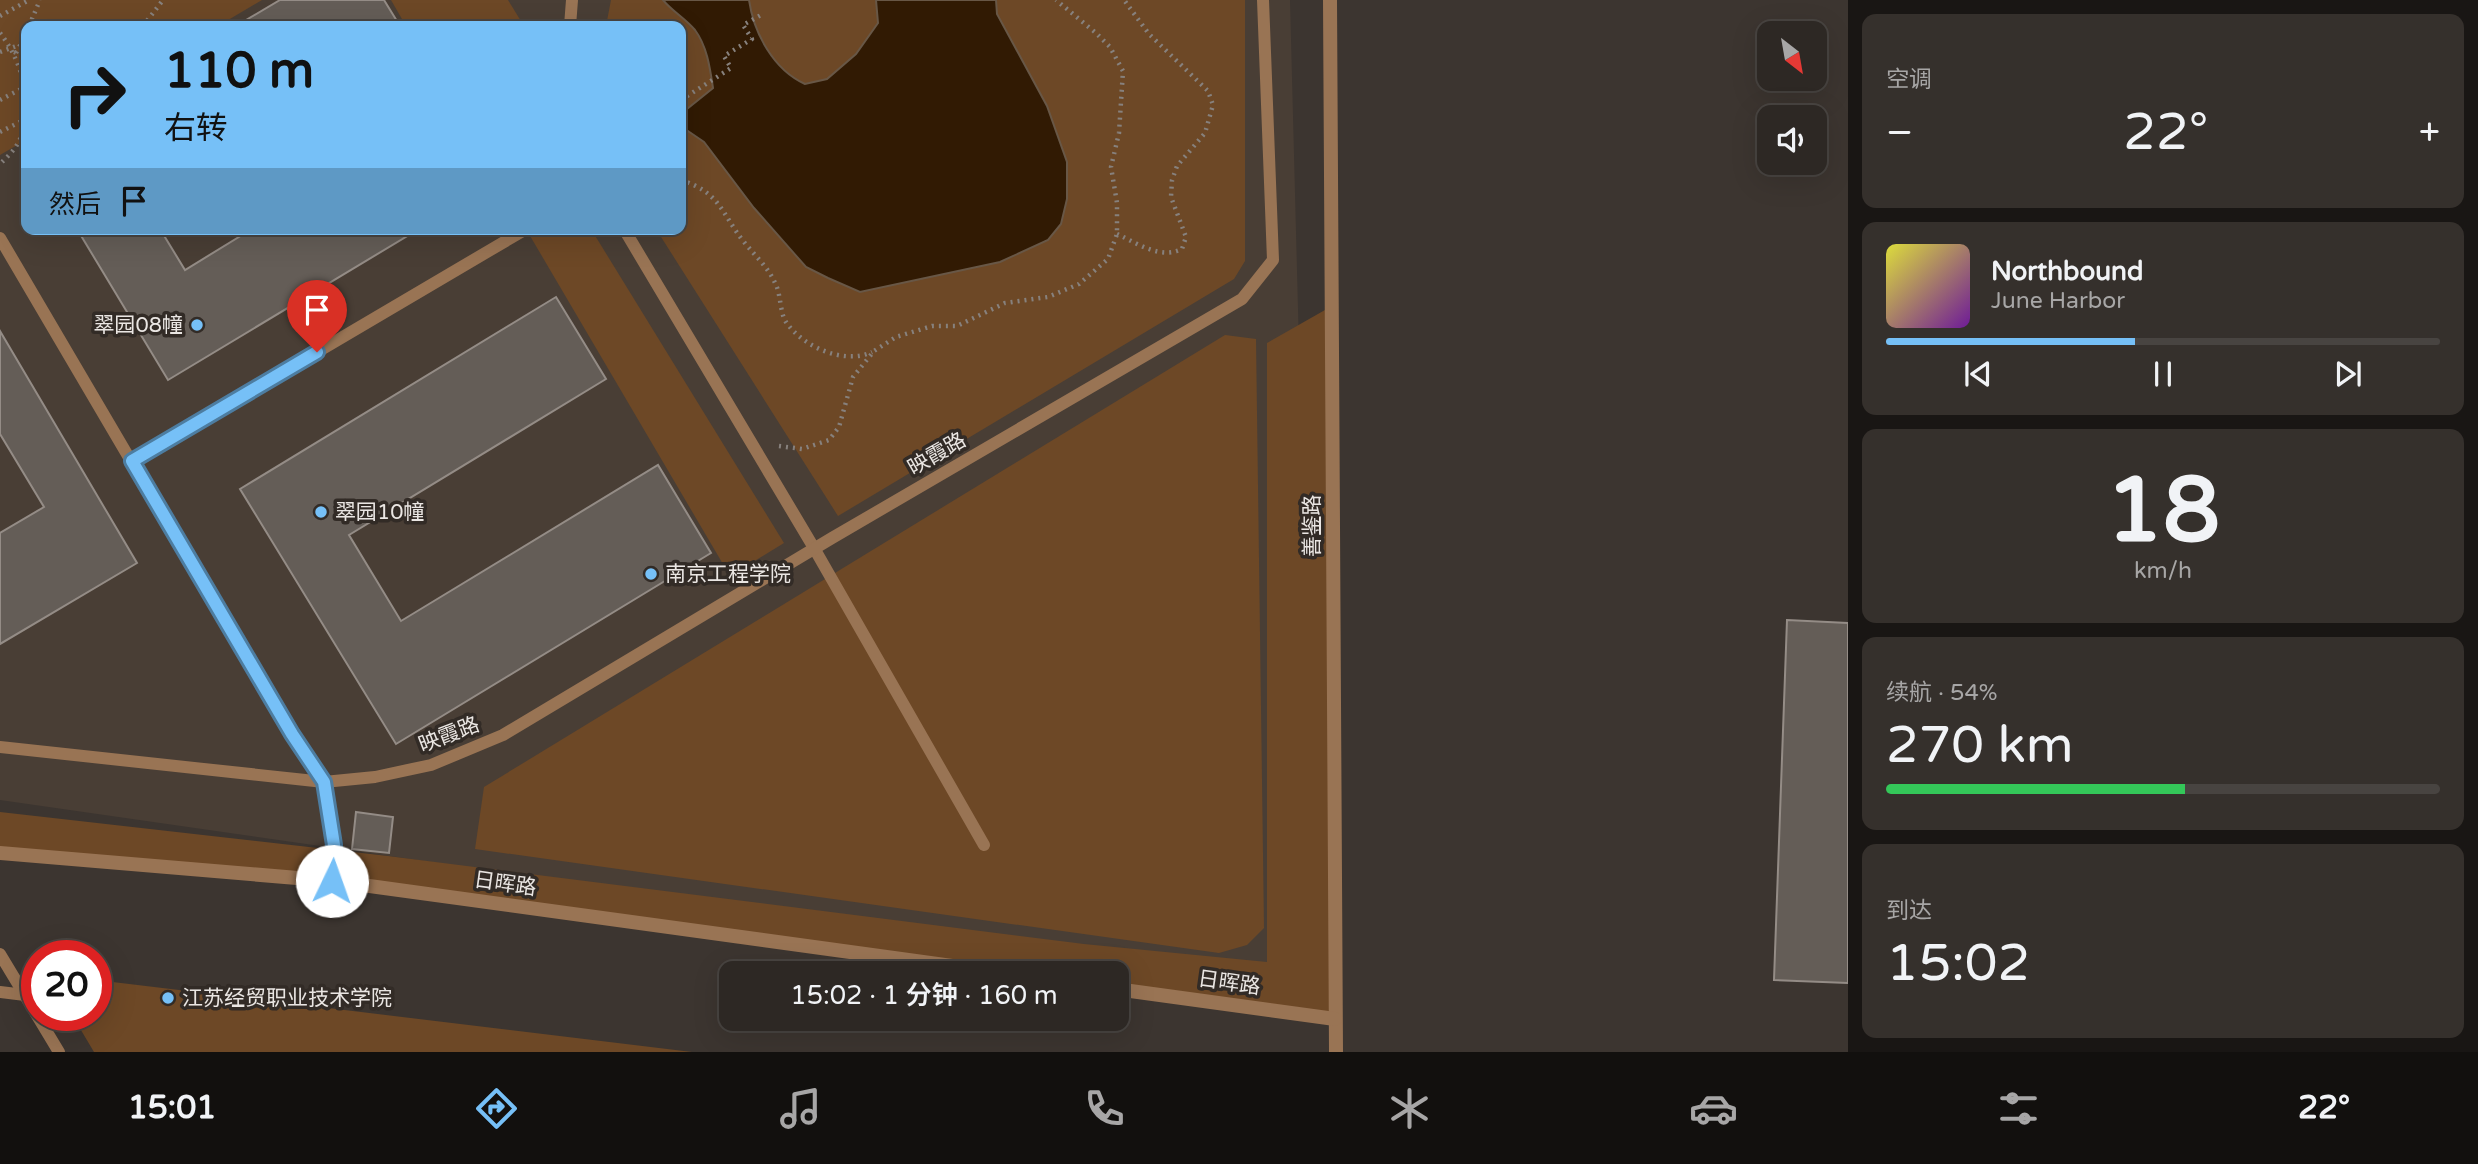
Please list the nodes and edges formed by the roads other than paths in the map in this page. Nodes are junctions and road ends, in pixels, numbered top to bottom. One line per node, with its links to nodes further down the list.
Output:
1 (572, 0): 4 (lane)
2 (1263, 0): 9 (lane, 映霞路)
3 (1330, 0): 21 (street, 善鉴路)
4 (570, 21)
5 (516, 235): 8 (lane)
6 (628, 235): 9 (lane)
7 (0, 238): 8 (lane)
8 (132, 461): 11 (lane)
9 (814, 548): 11 (lane, 映霞路); 12 (lane)
10 (0, 747): 11 (lane, 映霞路)
11 (324, 782): 14 (lane)
12 (984, 845)
13 (0, 853): 14 (street, 日晖路)
14 (332, 881): 16 (street, 日晖路)
15 (0, 954): 17 (lane)
16 (915, 961)
17 (21, 988)
18 (1129, 991): 21 (street, 日晖路)
19 (0, 992): 20 (lane)
20 (21, 995)
21 (1335, 1018): 24 (street, 善鉴路)
22 (46, 1031): 23 (lane)
23 (59, 1052)
24 (1336, 1052)

